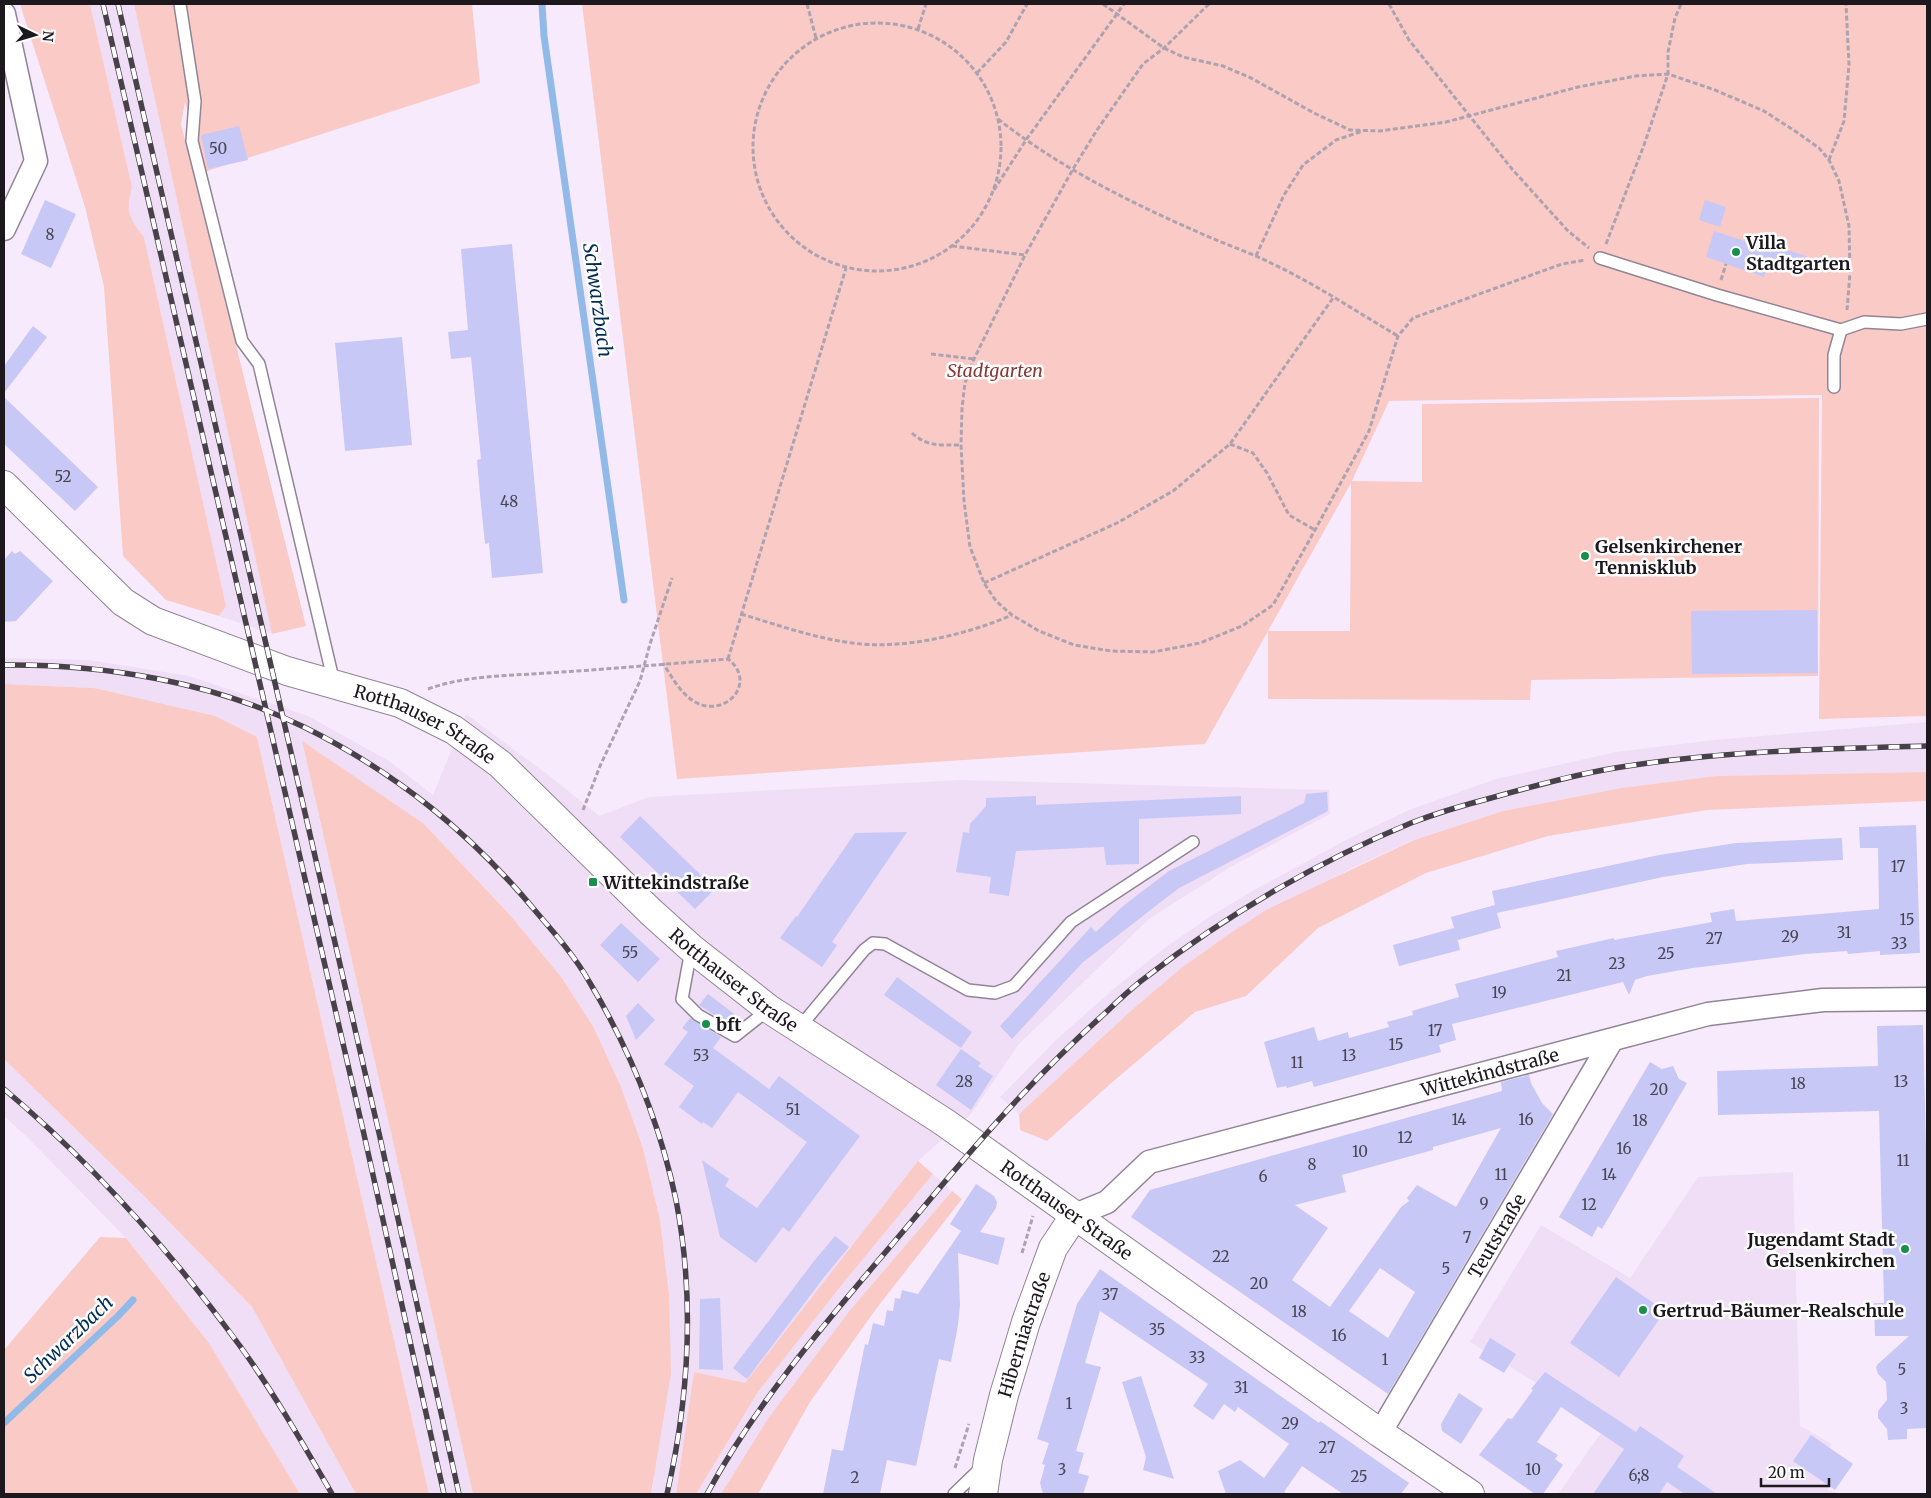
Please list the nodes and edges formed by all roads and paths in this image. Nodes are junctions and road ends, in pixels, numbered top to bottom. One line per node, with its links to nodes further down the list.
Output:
1 (180, 4): 50 (lane)
2 (806, 4): 14 (path)
3 (926, 4): 13 (path)
4 (1027, 4): 16 (path)
5 (1103, 4): 12 (path)
6 (1124, 4): 12 (path)
7 (1209, 4): 15 (path)
8 (1389, 4): 18 (path)
9 (1680, 4): 17 (path)
10 (1846, 4): 22 (path)
11 (4, 14): 25 (street)
12 (1116, 14): 15 (path); 21 (path)
13 (918, 29): 14 (path); 16 (path)
14 (816, 38): 30 (path)
15 (1164, 48): 20 (path); 23 (path)
16 (977, 73): 19 (path)
17 (1668, 74): 18 (path); 22 (path); 29 (path)
18 (1470, 114): 20 (path); 29 (path)
19 (998, 118): 21 (path); 24 (path)
20 (1366, 130): 28 (path)
21 (1026, 140): 23 (path); 24 (path)
22 (1829, 160): 33 (path)
23 (1073, 168): 27 (path); 28 (path)
24 (992, 193): 26 (path)
25 (4, 229)
26 (952, 246): 27 (path); 30 (path)
27 (1025, 255): 36 (path)
28 (1256, 256): 31 (path)
29 (1600, 258): 33 (lane); 34 (path)
30 (846, 268): 45 (path)
31 (1333, 298): 34 (path); 39 (path)
32 (1927, 318): 33 (lane)
33 (1841, 330): 37 (lane)
34 (1398, 336): 42 (path)
35 (931, 354): 36 (path)
36 (974, 359): 40 (path)
37 (1834, 387)
38 (912, 433): 40 (path)
39 (1230, 444): 42 (path); 44 (path)
40 (961, 445): 44 (path)
41 (4, 485): 50 (main road, Rotthauser Straße)
42 (1315, 530): 46 (path)
43 (672, 578): 49 (path)
44 (984, 583): 46 (path)
45 (741, 614): 46 (path); 47 (path)
46 (1012, 615)
47 (728, 659): 48 (path); 48 (path)
48 (663, 663): 49 (path)
49 (645, 666): 51 (path); 52 (path)
50 (334, 684): 51 (main road, Rotthauser Straße)
51 (400, 703): 52 (main road, Rotthauser Straße)
52 (570, 833): 54 (main road, Rotthauser Straße)
53 (1193, 842): 57 (lane)
54 (691, 948): 56 (main road, Rotthauser Straße); 56 (lane)
55 (1927, 999): 58 (street, Wittekindstraße)
56 (769, 1009): 57 (main road, Rotthauser Straße)
57 (799, 1028): 59 (main road, Rotthauser Straße)
58 (1612, 1040): 59 (street, Wittekindstraße); 60 (street, Teutstraße)
59 (1075, 1215): 60 (main road, Rotthauser Straße); 61 (main road, Hiberniastraße)
60 (1380, 1433): 64 (main road, Rotthauser Straße)
61 (988, 1460): 62 (lane); 63 (main road, Hiberniastraße)
62 (954, 1494)
63 (983, 1494)
64 (1470, 1494)

